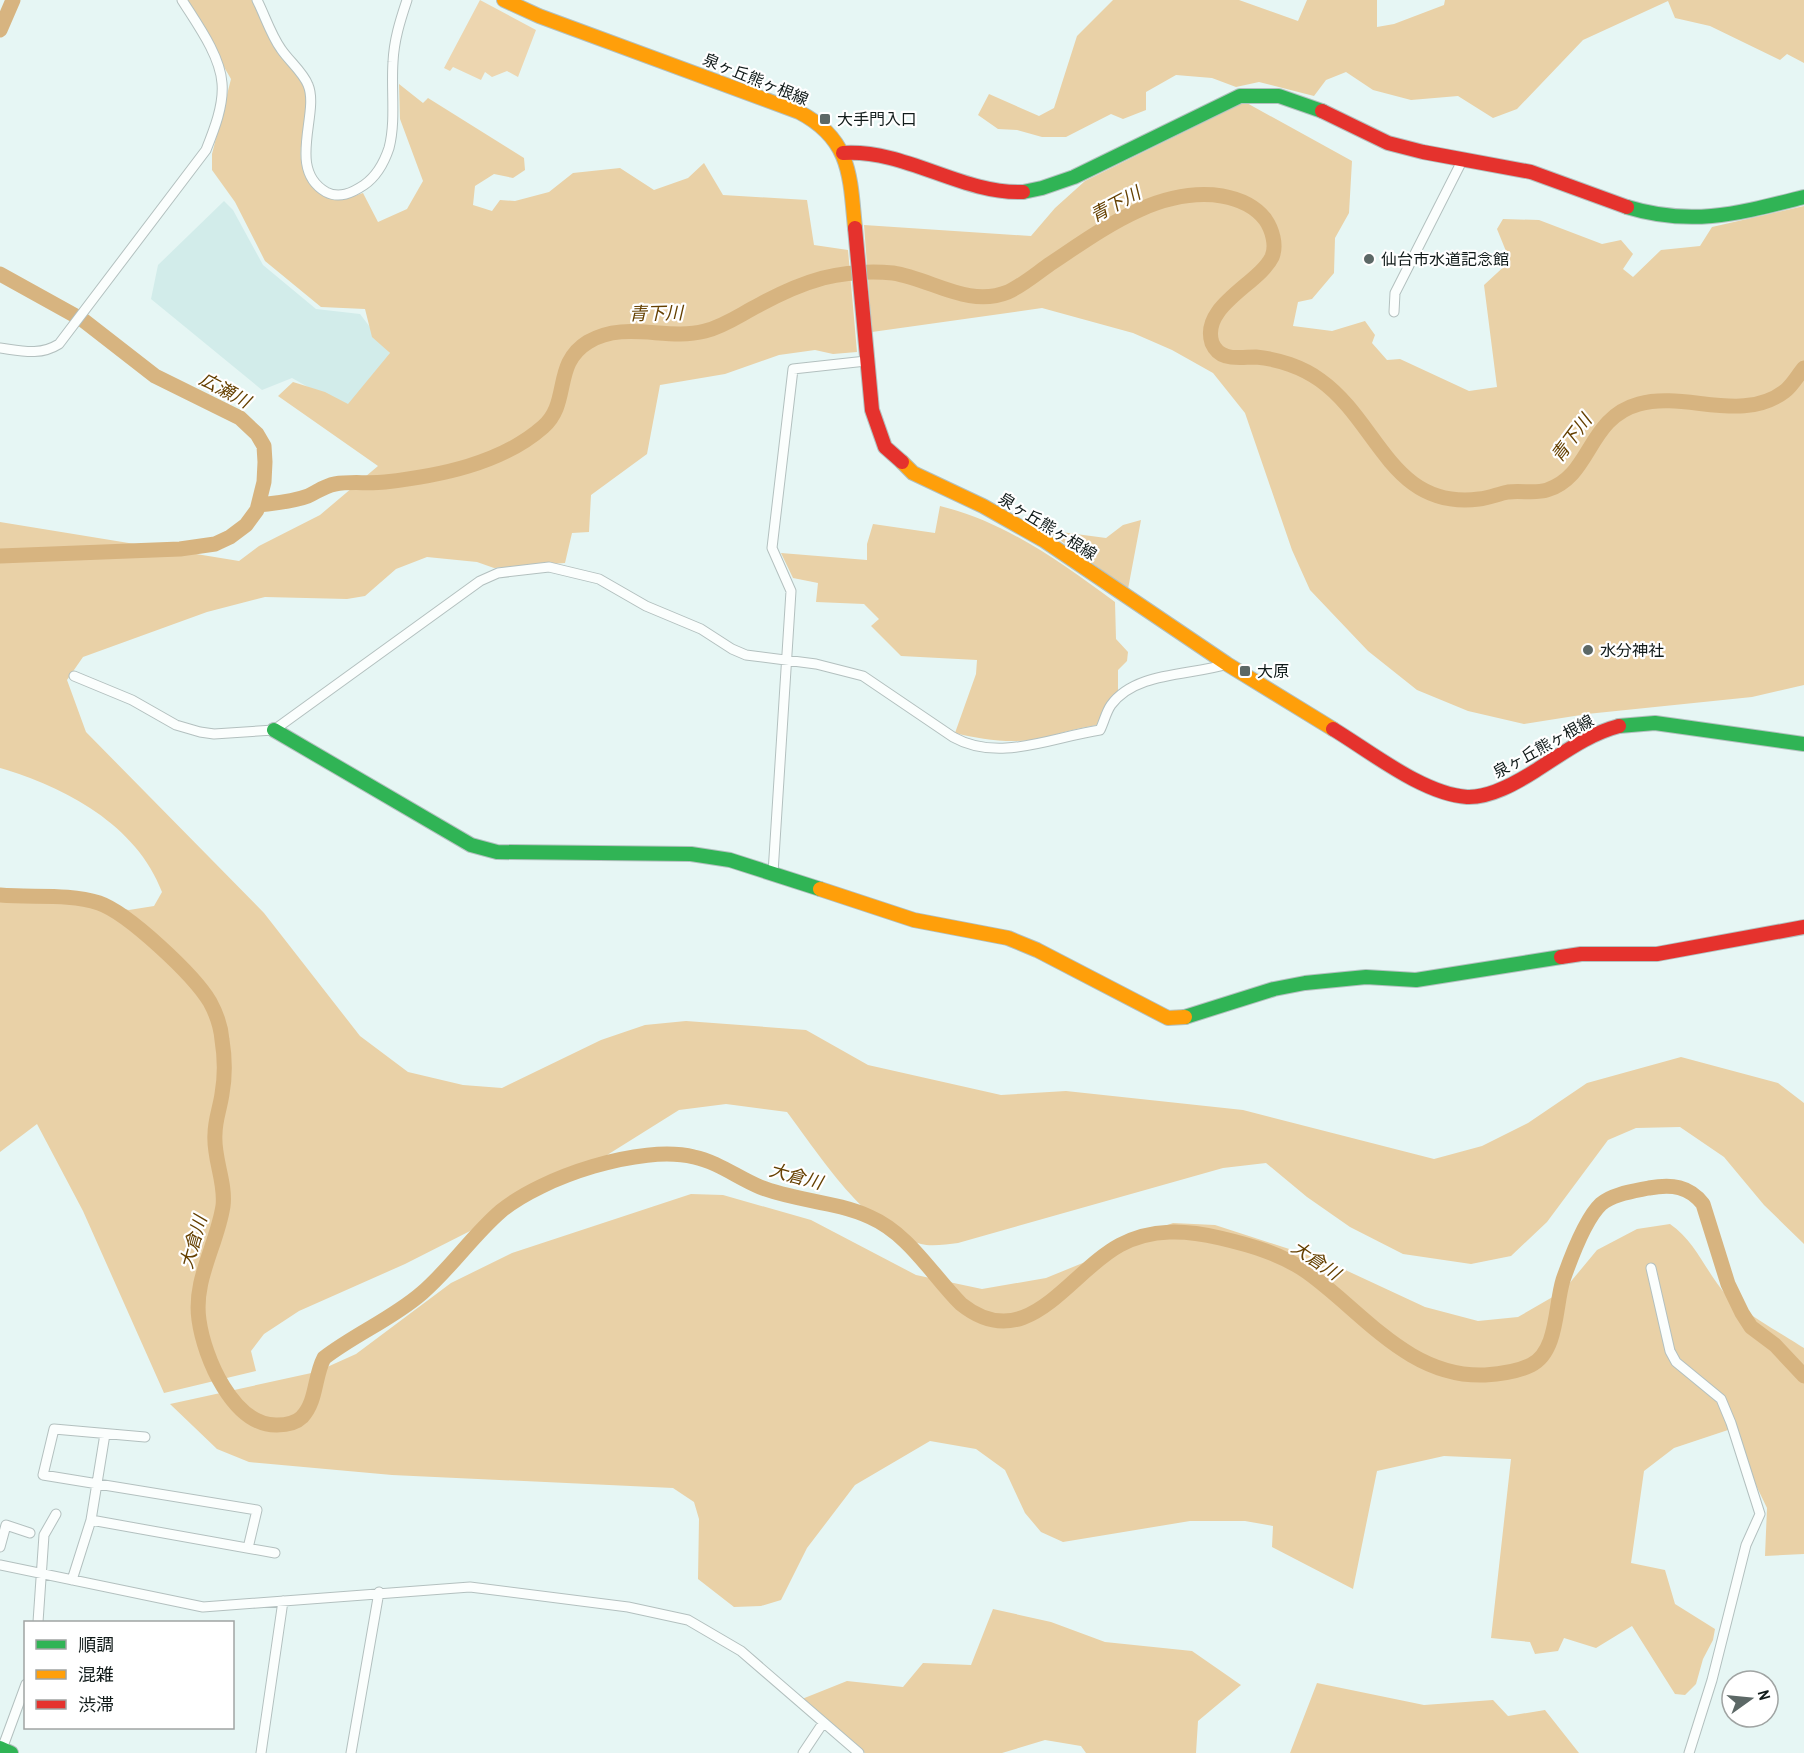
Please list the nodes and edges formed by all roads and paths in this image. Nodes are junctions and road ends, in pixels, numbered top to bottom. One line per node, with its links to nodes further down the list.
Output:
1 (182, 0): 9 (street)
2 (257, 0): 3 (street)
3 (407, 0)
4 (504, 0): 5 (street, 泉ヶ丘熊ヶ根線)
5 (843, 153): 6 (street); 10 (street, 泉ヶ丘熊ヶ根線)
6 (1463, 159): 7 (street); 8 (street)
7 (1804, 197)
8 (1394, 312)
9 (0, 348)
10 (866, 361): 11 (street); 12 (street, 泉ヶ丘熊ヶ根線)
11 (786, 661): 12 (street); 14 (street); 16 (street)
12 (1227, 664): 15 (street, 泉ヶ丘熊ヶ根線)
13 (74, 676): 14 (street)
14 (274, 730): 16 (street)
15 (1804, 744)
16 (773, 873): 17 (street)
17 (1804, 927)
18 (1650, 1268): 41 (street)
19 (105, 1434): 20 (street); 21 (street); 21 (street)
20 (145, 1437)
21 (96, 1484): 23 (street); 26 (street)
22 (56, 1514): 29 (street)
23 (91, 1520): 26 (street); 30 (street)
24 (30, 1533): 25 (street)
25 (0, 1547)
26 (248, 1548): 27 (street)
27 (274, 1553)
28 (0, 1565): 29 (street)
29 (42, 1574): 30 (street); 33 (street)
30 (72, 1580): 32 (street)
31 (379, 1592): 32 (street); 35 (street); 38 (street)
32 (283, 1601): 37 (street)
33 (38, 1621)
34 (24, 1690): 36 (street)
35 (823, 1723): 39 (street); 40 (street)
36 (4, 1750)
37 (261, 1753)
38 (351, 1753)
39 (803, 1753)
40 (859, 1753)
41 (1689, 1753)

